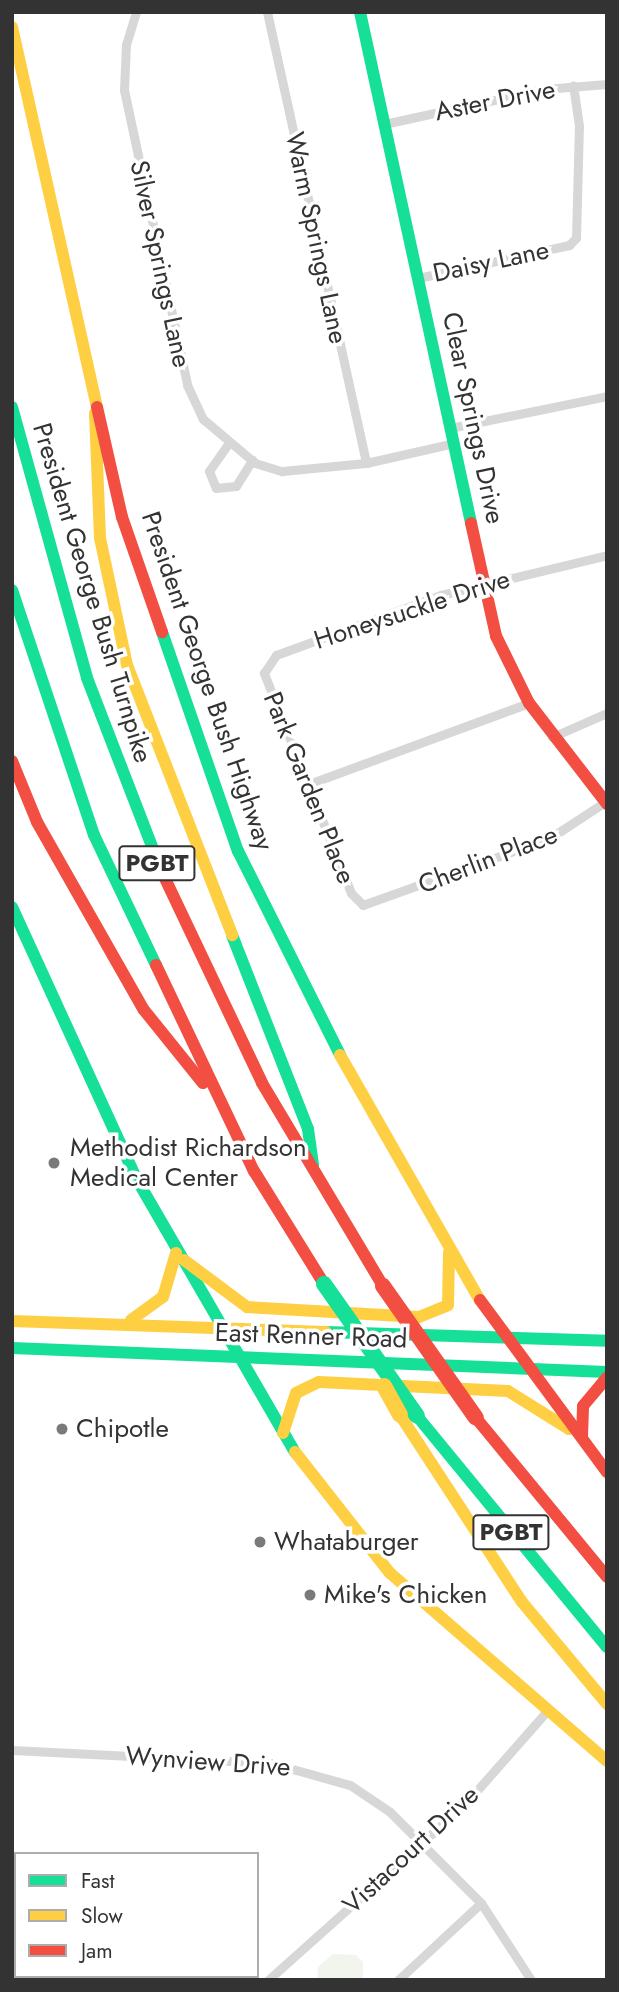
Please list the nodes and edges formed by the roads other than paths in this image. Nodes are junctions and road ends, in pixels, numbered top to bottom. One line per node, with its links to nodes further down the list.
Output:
1 (136, 12): 13 (street, Silver Springs Lane)
2 (267, 12): 15 (street, Warm Springs Lane)
3 (360, 12): 7 (main road, Clear Springs Drive)
4 (12, 27): 11 (main road, President George Bush Highway)
5 (607, 84): 6 (street, Aster Drive)
6 (573, 86): 7 (street, Aster Drive); 8 (street, Daisy Lane)
7 (384, 124): 8 (main road, Clear Springs Drive)
8 (418, 278): 12 (main road, Clear Springs Drive)
9 (607, 396): 12 (street, Silver Springs Lane)
10 (12, 407): 29 (main road, President George Bush Turnpike / PGBT)
11 (94, 413): 29 (main road); 30 (main road, President George Bush Highway)
12 (452, 436): 15 (street, Silver Springs Lane); 17 (main road, Clear Springs Drive)
13 (228, 444): 14 (street, Silver Springs Lane); 14 (street)
14 (252, 460): 15 (street, Silver Springs Lane)
15 (366, 463)
16 (607, 555): 17 (street, Honeysuckle Drive)
17 (484, 583): 19 (street, Honeysuckle Drive); 20 (main road, Clear Springs Drive)
18 (12, 590): 28 (main road, PGBT)
19 (265, 666): 24 (street, Park Garden Place)
20 (529, 703): 22 (main road, Clear Springs Drive); 24 (street)
21 (607, 713): 22 (street)
22 (551, 737): 25 (main road, Clear Springs Drive)
23 (12, 761): 28 (main road)
24 (306, 785): 26 (street, Park Garden Place)
25 (606, 803): 26 (street, Cherlin Place)
26 (363, 905)
27 (12, 907): 31 (main road)
28 (220, 1103): 36 (main road, PGBT, bridge)
29 (314, 1175): 45 (main road, President George Bush Turnpike / PGBT, bridge)
30 (449, 1251): 31 (main road); 35 (main road, President George Bush Highway)
31 (176, 1253): 33 (main road); 34 (main road)
32 (12, 1321): 33 (main road, East Renner Road)
33 (125, 1323): 34 (main road, East Renner Road)
34 (218, 1327): 35 (main road, East Renner Road); 39 (main road)
35 (504, 1337): 37 (main road, East Renner Road); 40 (main road, President George Bush Highway)
36 (360, 1341): 46 (main road, PGBT, bridge); 47 (main road, bridge)
37 (607, 1341)
38 (12, 1348): 39 (main road, East Renner Road)
39 (238, 1357): 40 (main road, East Renner Road); 42 (main road)
40 (529, 1369): 41 (main road, East Renner Road); 43 (main road, President George Bush Highway)
41 (607, 1374): 43 (main road)
42 (283, 1433): 43 (main road); 48 (main road)
43 (583, 1440): 44 (main road, President George Bush Highway)
44 (607, 1472)
45 (607, 1577)
46 (607, 1647)
47 (607, 1704)
48 (546, 1712): 50 (main road); 51 (street, Vistacourt Drive)
49 (12, 1750): 51 (street, Wynview Drive)
50 (607, 1761)
51 (422, 1843): 52 (street, Wynview Drive); 53 (street, Vistacourt Drive)
52 (481, 1903): 54 (street); 55 (street, Wynview Drive)
53 (268, 1980)
54 (398, 1980)
55 (531, 1980)

